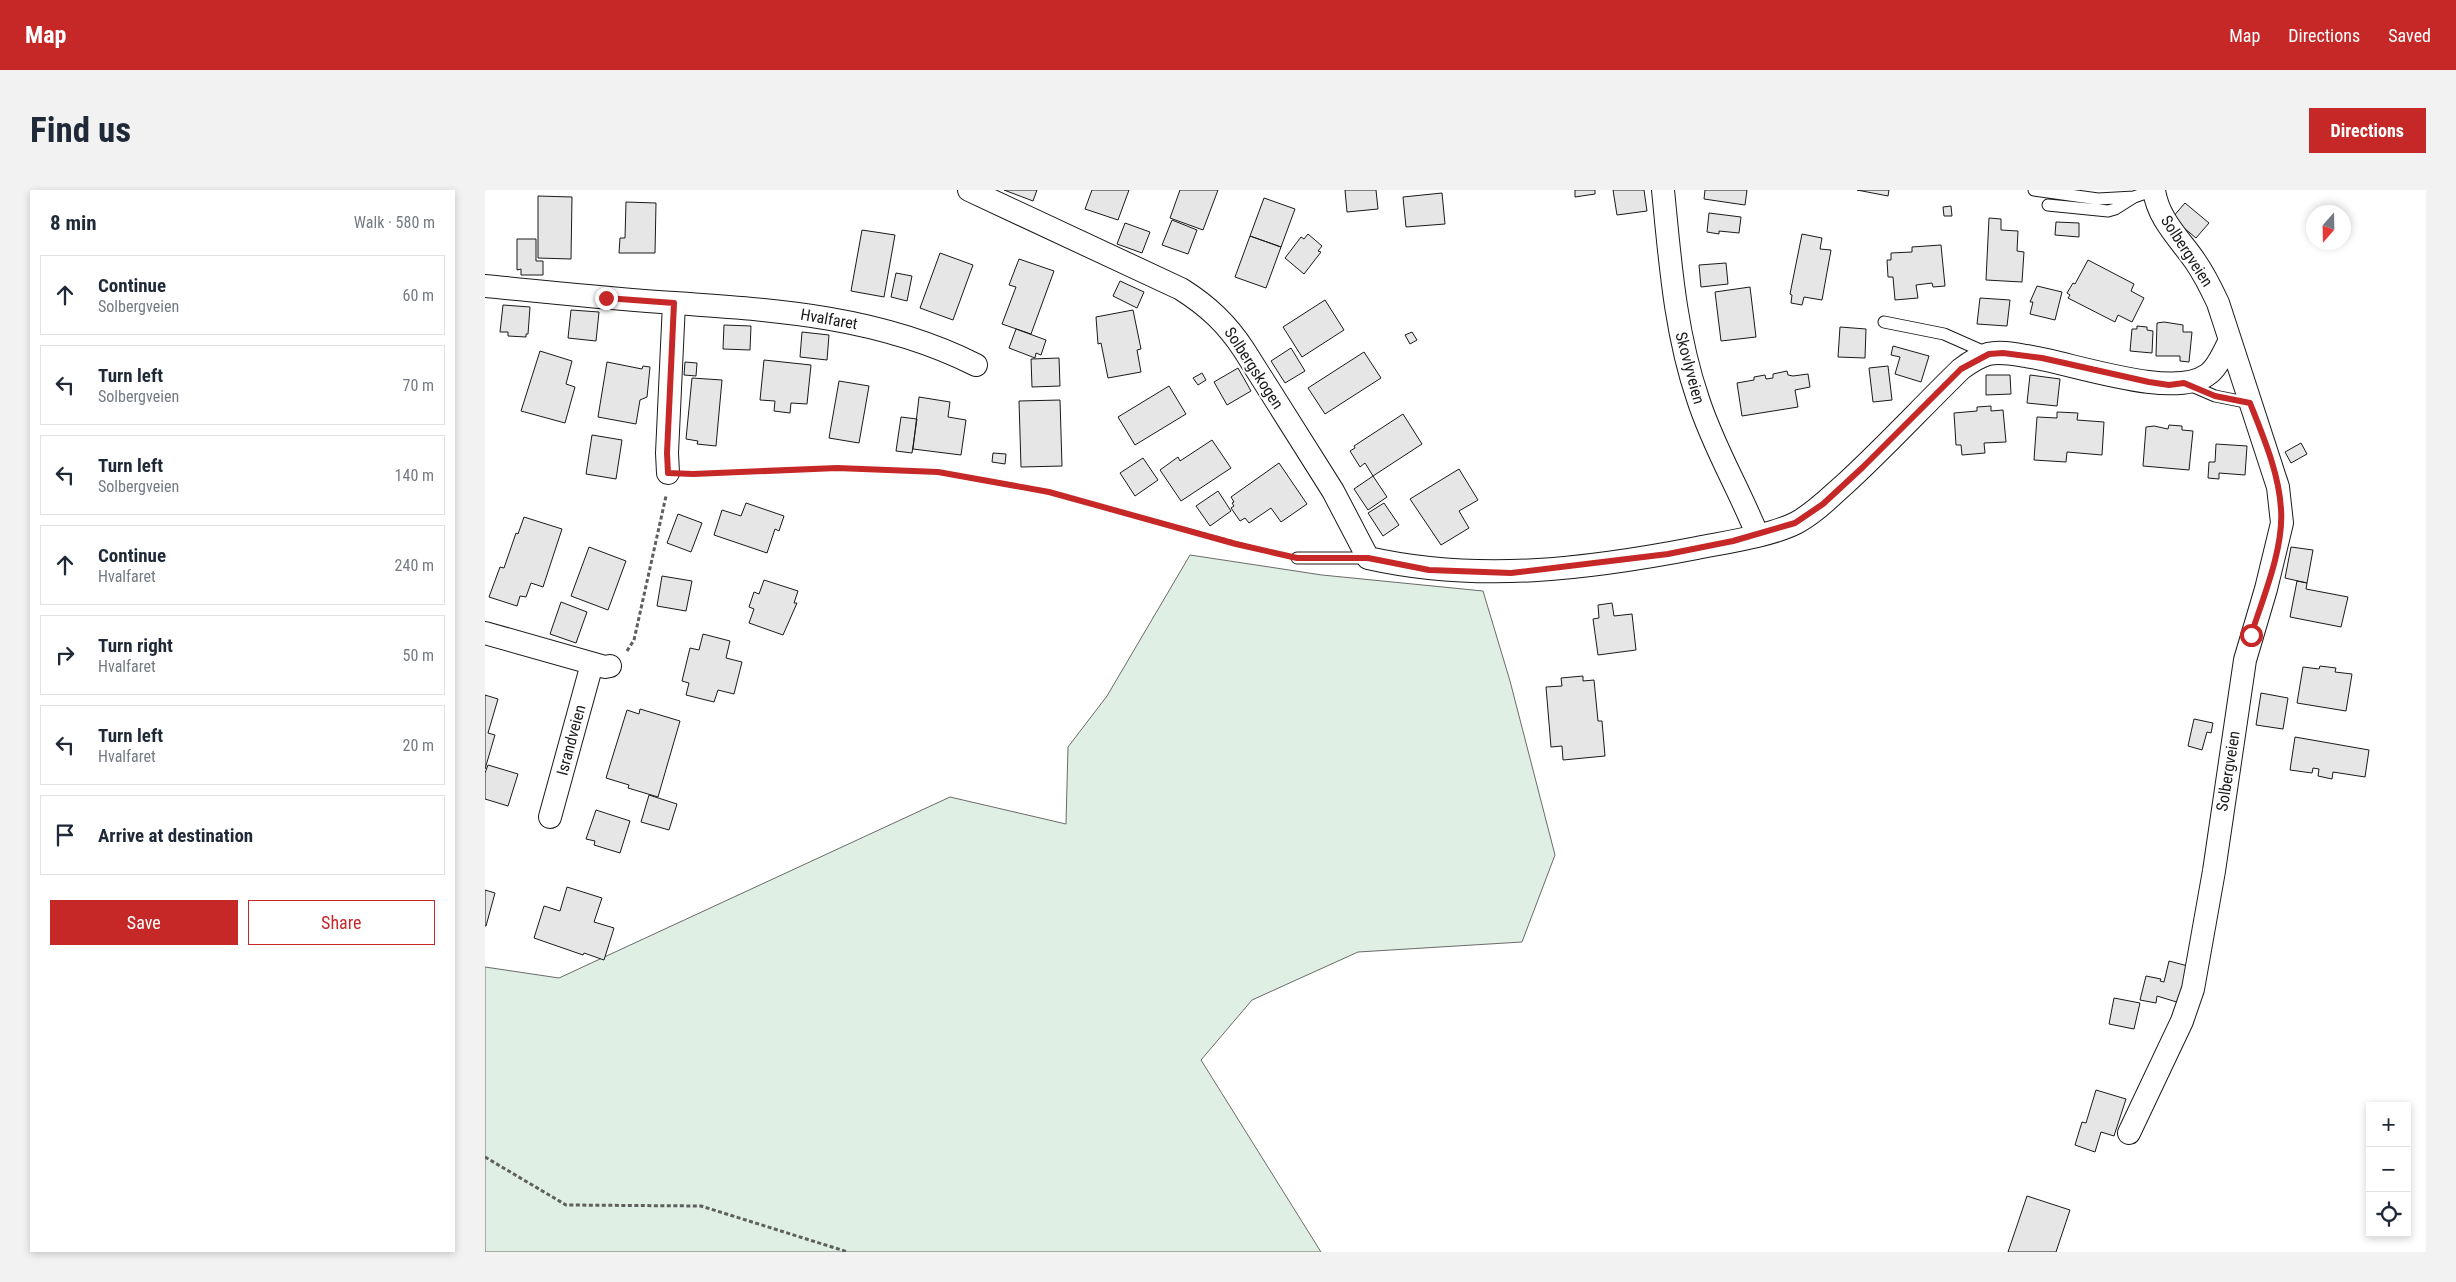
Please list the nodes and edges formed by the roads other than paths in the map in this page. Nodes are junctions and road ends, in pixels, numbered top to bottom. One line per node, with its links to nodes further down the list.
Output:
1 (969, 190): 17 (street, Solbergskogen)
2 (1663, 190): 15 (street, Skovlyveien)
3 (2034, 190): 4 (lane)
4 (2147, 192): 5 (lane); 9 (street, Solbergveien)
5 (2048, 205)
6 (485, 286): 7 (street, Hvalfaret)
7 (674, 303): 11 (street, Hvalfaret); 14 (street)
8 (1884, 322): 10 (lane)
9 (2230, 340): 12 (street); 13 (street, Solbergveien)
10 (1989, 354): 12 (street); 15 (street)
11 (976, 365)
12 (2184, 383): 13 (lane)
13 (2250, 403): 20 (street, Solbergveien)
14 (668, 473)
15 (1757, 534): 17 (street)
16 (1297, 558): 17 (lane)
17 (1368, 558)
18 (485, 633): 19 (street, Israndveien)
19 (550, 817)
20 (2129, 1133)

